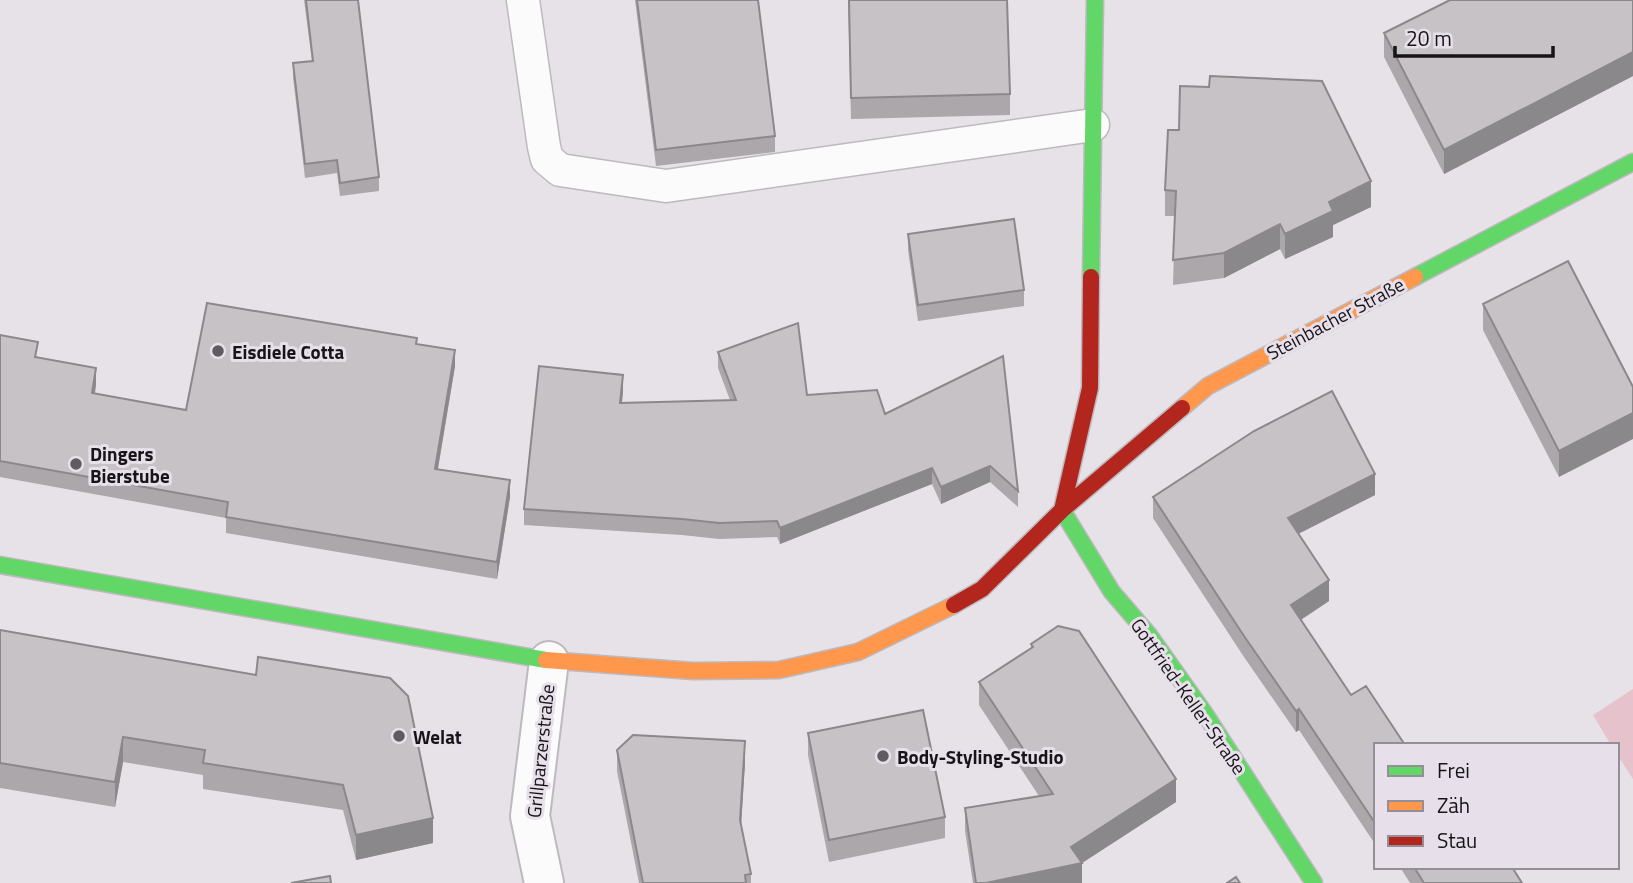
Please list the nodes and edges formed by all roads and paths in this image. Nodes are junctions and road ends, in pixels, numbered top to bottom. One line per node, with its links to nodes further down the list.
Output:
1 (523, 0): 3 (lane)
2 (1096, 0): 3 (street)
3 (1093, 125): 5 (street)
4 (1633, 162): 5 (street, Steinbacher Straße)
5 (1062, 510): 7 (street, Steinbacher Straße); 9 (street, Gottfried-Keller-Straße)
6 (0, 565): 7 (street, Steinbacher Straße)
7 (549, 661): 8 (street, Grillparzerstraße)
8 (544, 883)
9 (1314, 883)

